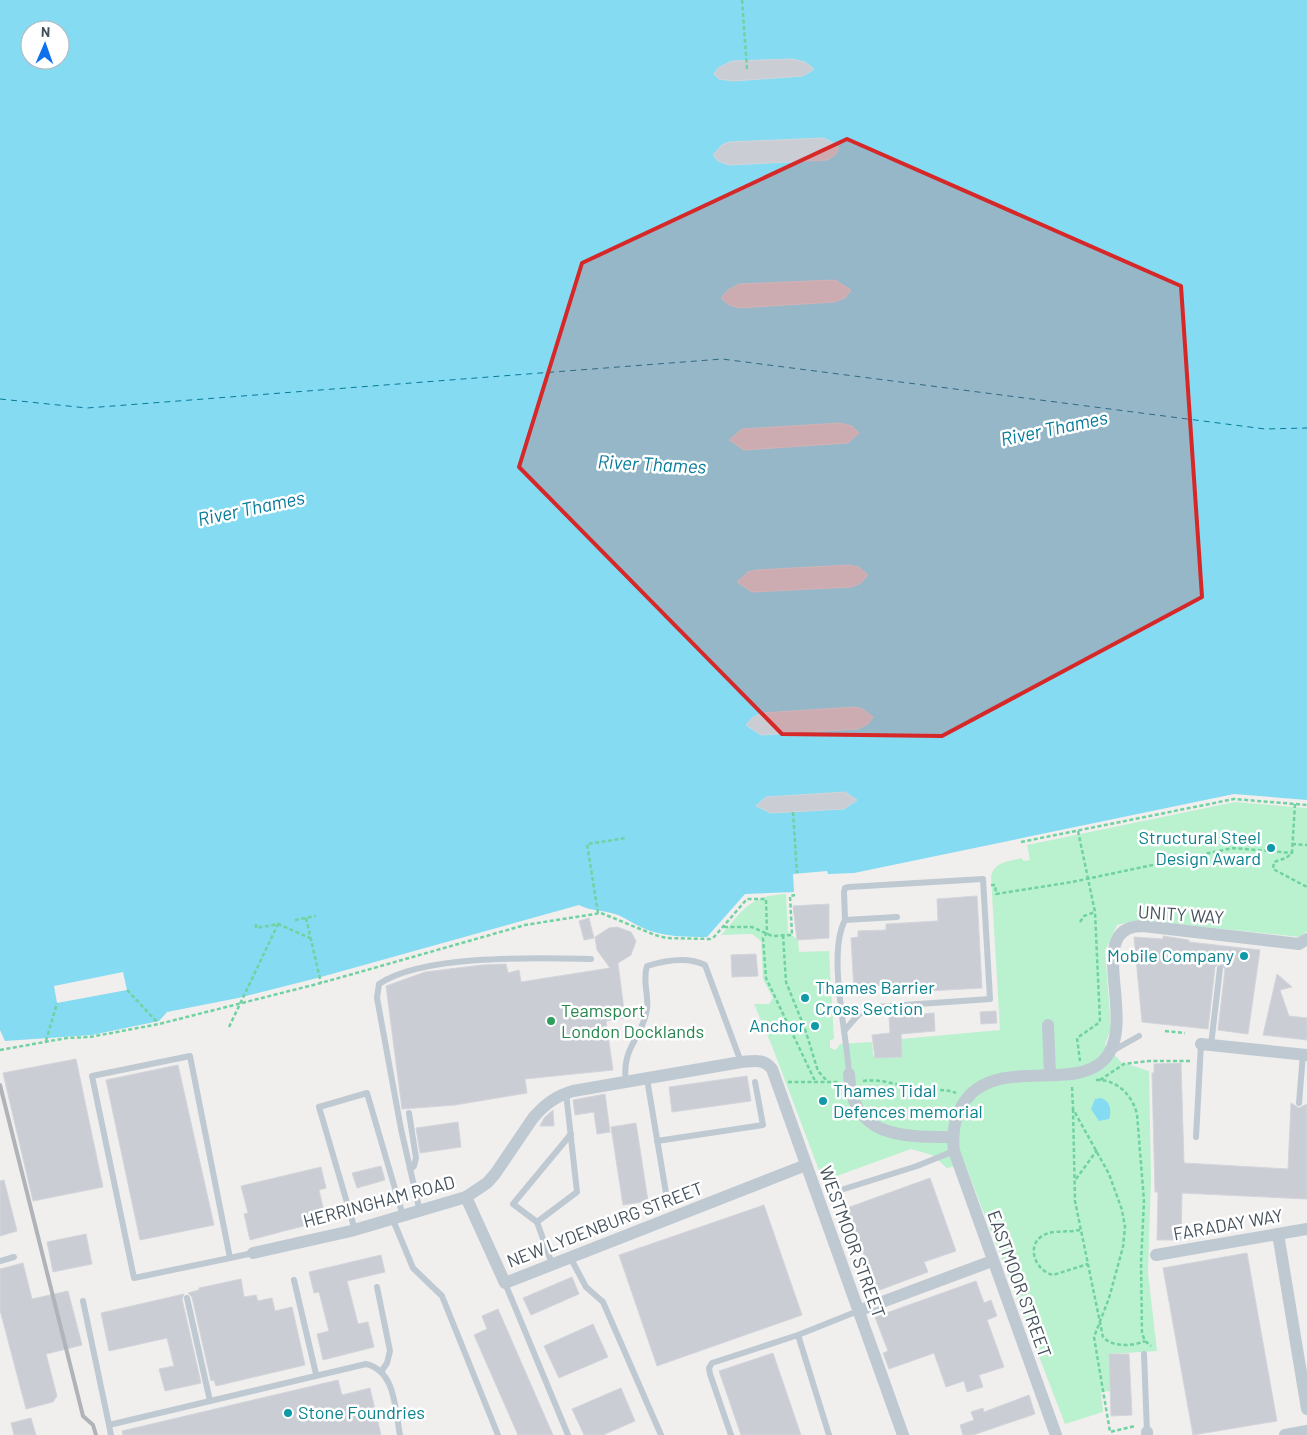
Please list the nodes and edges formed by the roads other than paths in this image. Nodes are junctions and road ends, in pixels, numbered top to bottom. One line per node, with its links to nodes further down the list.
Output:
1 (897, 917): 2 (lane)
2 (845, 920): 7 (lane); 7 (lane)
3 (1306, 942): 10 (street, UNITY WAY)
4 (591, 959): 27 (lane)
5 (1220, 968): 9 (lane)
6 (1048, 1025): 14 (street)
7 (845, 1030): 16 (lane)
8 (1139, 1036): 10 (lane)
9 (1206, 1044): 11 (street); 23 (lane)
10 (1110, 1052): 14 (street)
11 (1305, 1055): 20 (lane)
12 (741, 1062): 13 (street, HERRINGHAM ROAD); 15 (street, HERRINGHAM ROAD); 18 (lane)
13 (766, 1062): 26 (street, WESTMOOR STREET)
14 (1050, 1075): 25 (street)
15 (647, 1079): 18 (street, HERRINGHAM ROAD); 24 (lane)
16 (850, 1079): 25 (street)
17 (755, 1082): 24 (lane)
18 (626, 1083): 19 (street, HERRINGHAM ROAD)
19 (566, 1093): 22 (lane); 30 (street, HERRINGHAM ROAD)
20 (1299, 1104)
21 (410, 1113): 27 (lane)
22 (571, 1134): 33 (lane); 33 (lane)
23 (1196, 1137)
24 (658, 1141): 29 (lane)
25 (953, 1144): 28 (lane); 43 (street, EASTMOOR STREET)
26 (806, 1165): 41 (street, NEW LYDENBURG STREET); 50 (street, WESTMOOR STREET)
27 (410, 1169): 31 (lane)
28 (844, 1189)
29 (666, 1193)
30 (466, 1197): 31 (street, HERRINGHAM ROAD); 46 (street, NEW LYDENBURG STREET)
31 (420, 1212): 32 (street, HERRINGHAM ROAD)
32 (398, 1218): 35 (street, HERRINGHAM ROAD); 35 (lane); 62 (lane)
33 (537, 1222): 44 (lane)
34 (1307, 1229): 36 (street, FARADAY WAY)
35 (355, 1230): 37 (street, HERRINGHAM ROAD)
36 (1278, 1234): 38 (street, FARADAY WAY); 56 (street)
37 (253, 1253): 40 (lane)
38 (1156, 1255)
39 (14, 1257): 42 (lane)
40 (230, 1258): 40 (lane)
41 (570, 1258): 44 (street, NEW LYDENBURG STREET); 64 (lane)
42 (0, 1261)
43 (992, 1261): 50 (street); 68 (street, EASTMOOR STREET)
44 (552, 1264): 46 (street, NEW LYDENBURG STREET)
45 (294, 1280): 54 (lane)
46 (505, 1282): 63 (lane)
47 (377, 1287): 53 (lane)
48 (187, 1298): 55 (lane)
49 (83, 1301): 57 (lane)
50 (858, 1311): 51 (lane); 67 (street, WESTMOOR STREET)
51 (798, 1335): 65 (lane); 66 (lane)
52 (1144, 1354): 58 (lane)
53 (381, 1372): 54 (lane); 61 (lane)
54 (316, 1374): 55 (lane)
55 (210, 1401): 57 (lane)
56 (1307, 1409)
57 (109, 1426): 60 (lane)
58 (1143, 1431)
59 (1307, 1431): 69 (street)
60 (111, 1435)
61 (400, 1435)
62 (498, 1435)
63 (568, 1435)
64 (661, 1435)
65 (731, 1435)
66 (829, 1435)
67 (903, 1435)
68 (1056, 1435)
69 (1285, 1435)

